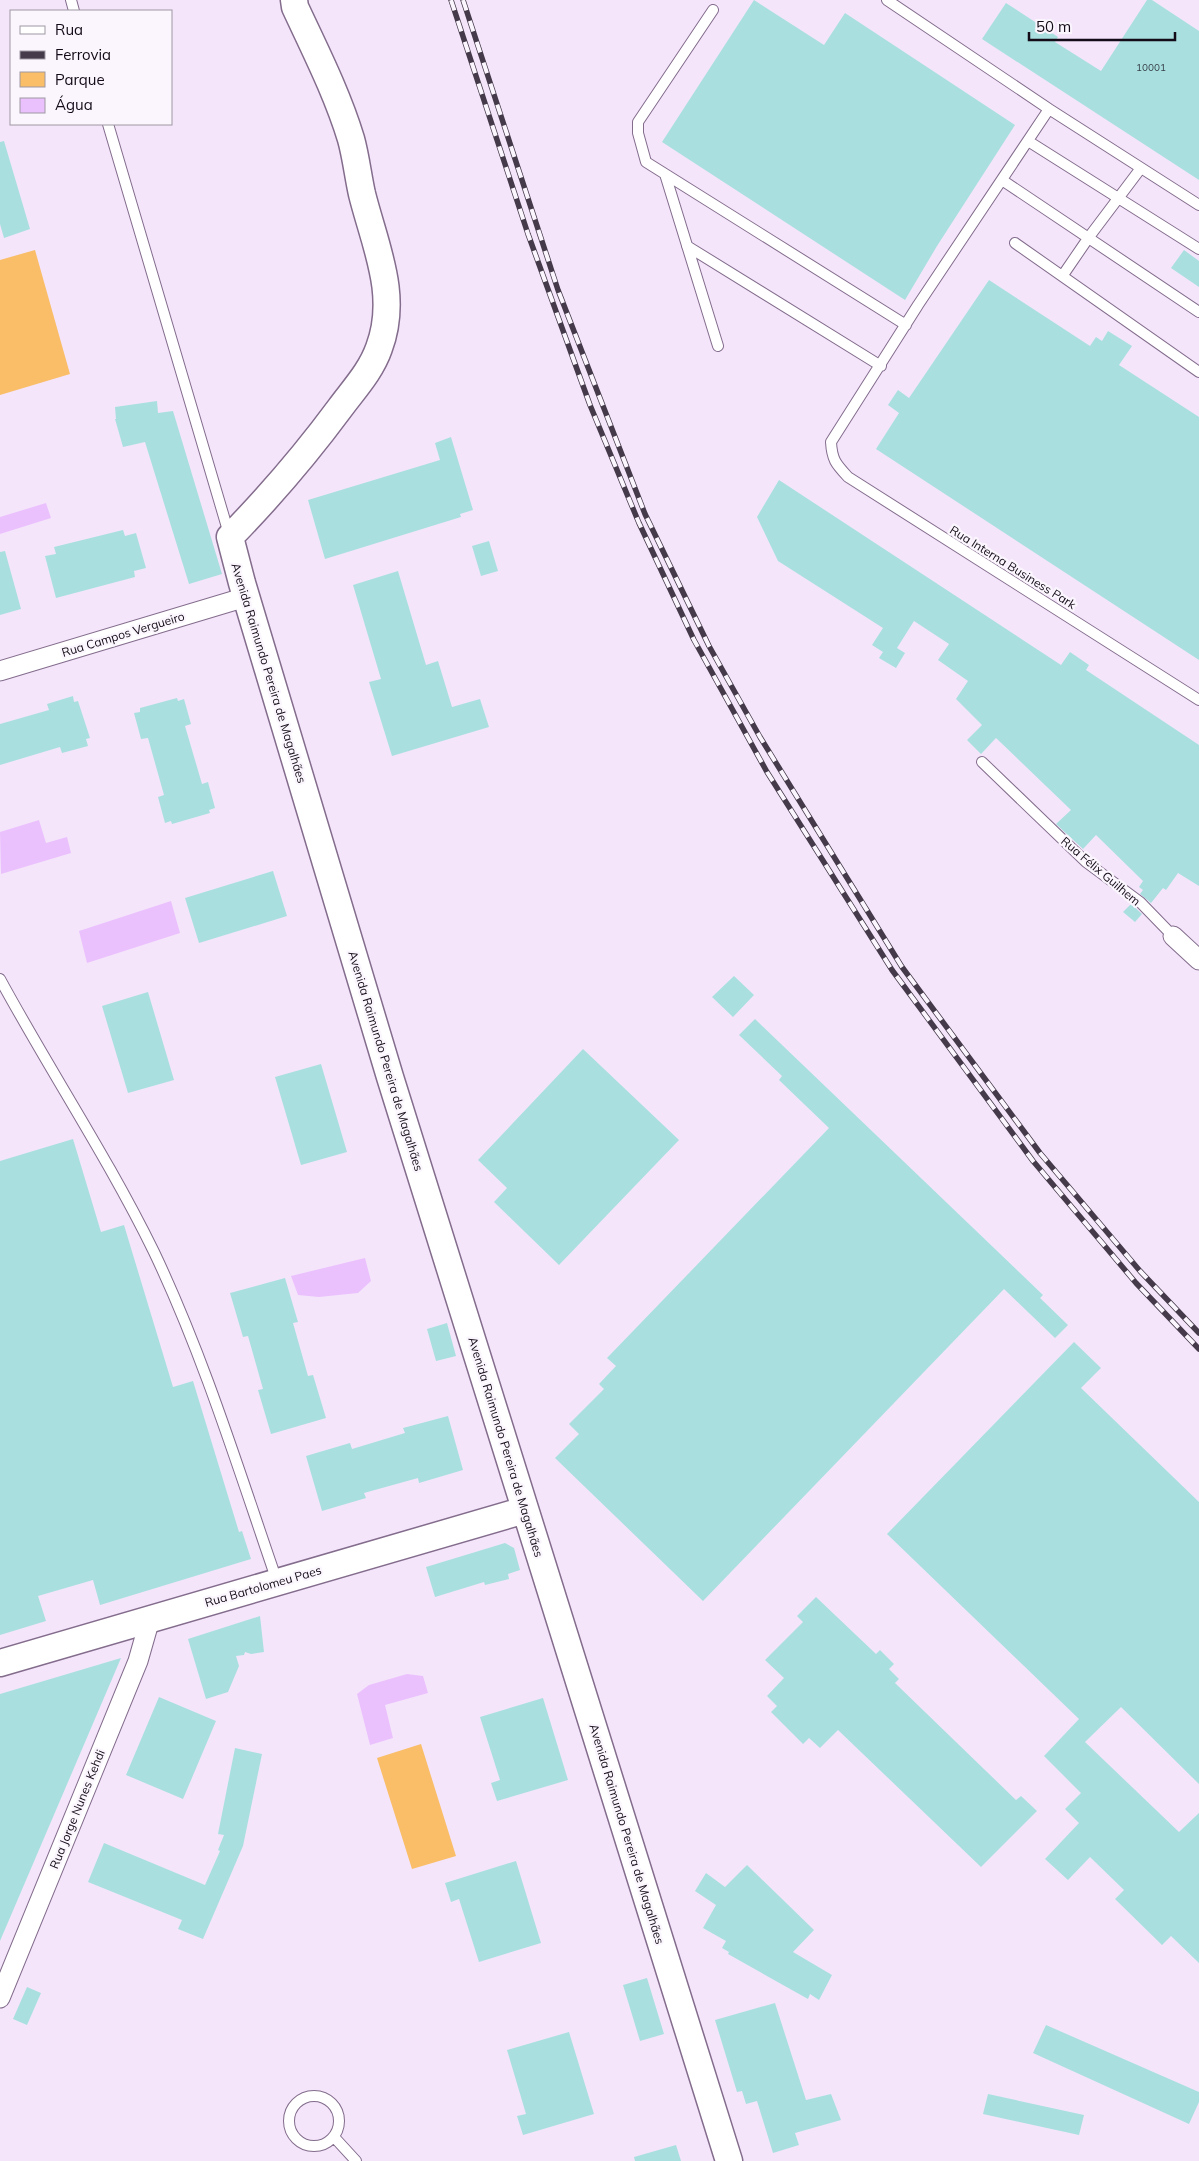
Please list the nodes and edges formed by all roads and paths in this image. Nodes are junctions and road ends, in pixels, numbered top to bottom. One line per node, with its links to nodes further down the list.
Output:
1 (294, 0): 22 (street)
2 (888, 0): 4 (lane)
3 (713, 10): 8 (lane)
4 (1048, 109): 6 (lane); 7 (lane)
5 (108, 125): 22 (lane)
6 (1028, 141): 9 (lane); 10 (lane)
7 (1141, 168): 10 (lane); 11 (lane)
8 (665, 174): 14 (lane); 18 (lane)
9 (1002, 180): 12 (lane); 18 (lane)
10 (1118, 198): 12 (lane); 15 (lane)
11 (1199, 205)
12 (1089, 237): 16 (lane); 17 (lane)
13 (1015, 243): 16 (lane)
14 (687, 246): 19 (lane); 20 (lane)
15 (1199, 249)
16 (1063, 275): 21 (lane)
17 (1199, 312)
18 (906, 325): 20 (lane)
19 (718, 346)
20 (881, 366): 25 (lane, Rua Interna Business Park)
21 (1199, 372)
22 (230, 538): 23 (street, Avenida Raimundo Pereira de Magalhães)
23 (246, 597): 24 (street, Rua Campos Vergueiro); 30 (street, Avenida Raimundo Pereira de Magalhães)
24 (0, 671)
25 (1199, 700)
26 (982, 762): 27 (lane, Rua Félix Guilhem)
27 (1173, 936): 28 (street, Rua Félix Guilhem)
28 (1199, 960)
29 (0, 979): 31 (lane)
30 (526, 1510): 31 (street, Rua Bartolomeu Paes); 37 (street, Avenida Raimundo Pereira de Magalhães)
31 (277, 1582): 32 (street, Rua Bartolomeu Paes)
32 (150, 1619): 33 (street, Rua Bartolomeu Paes); 34 (street, Rua Jorge Nunes Kehdi)
33 (0, 1663)
34 (0, 1998)
35 (334, 2136): 35 (lane); 36 (lane)
36 (356, 2161)
37 (729, 2161)

